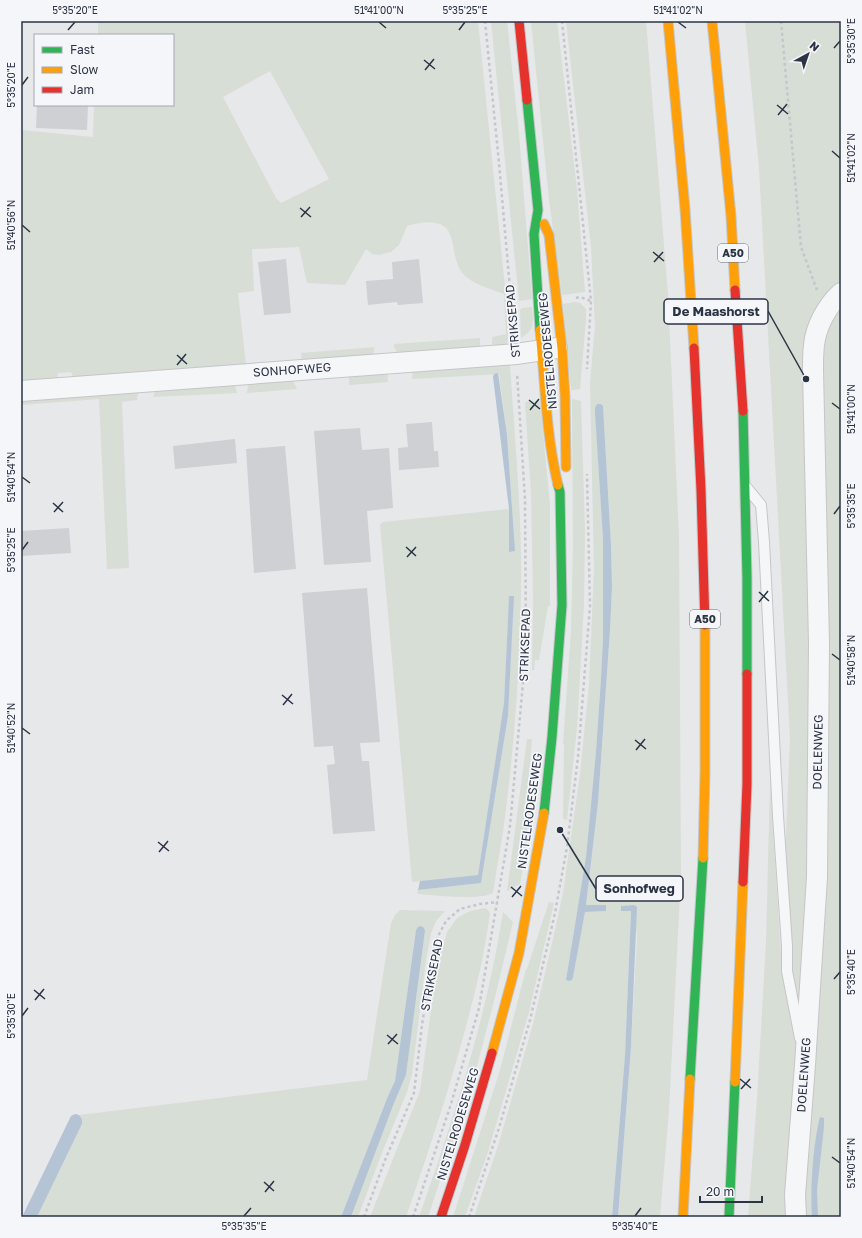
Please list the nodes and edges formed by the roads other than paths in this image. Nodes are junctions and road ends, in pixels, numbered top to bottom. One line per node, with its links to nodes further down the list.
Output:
1 (519, 21): 4 (main road, NISTELRODESEWEG)
2 (668, 21): 13 (main road, A50)
3 (712, 21): 9 (main road, A50)
4 (538, 210): 6 (main road, NISTELRODESEWEG); 7 (main road, NISTELRODESEWEG)
5 (841, 293): 11 (street, DOELENWEG)
6 (562, 348): 7 (street, SONHOFWEG); 10 (main road, NISTELRODESEWEG)
7 (542, 350): 8 (street, SONHOFWEG); 10 (main road, NISTELRODESEWEG)
8 (21, 391)
9 (744, 485): 11 (lane); 14 (main road, A50)
10 (560, 492): 12 (main road, NISTELRODESEWEG)
11 (805, 1065): 15 (street, DOELENWEG)
12 (441, 1217)
13 (683, 1217)
14 (729, 1217)
15 (796, 1217)

